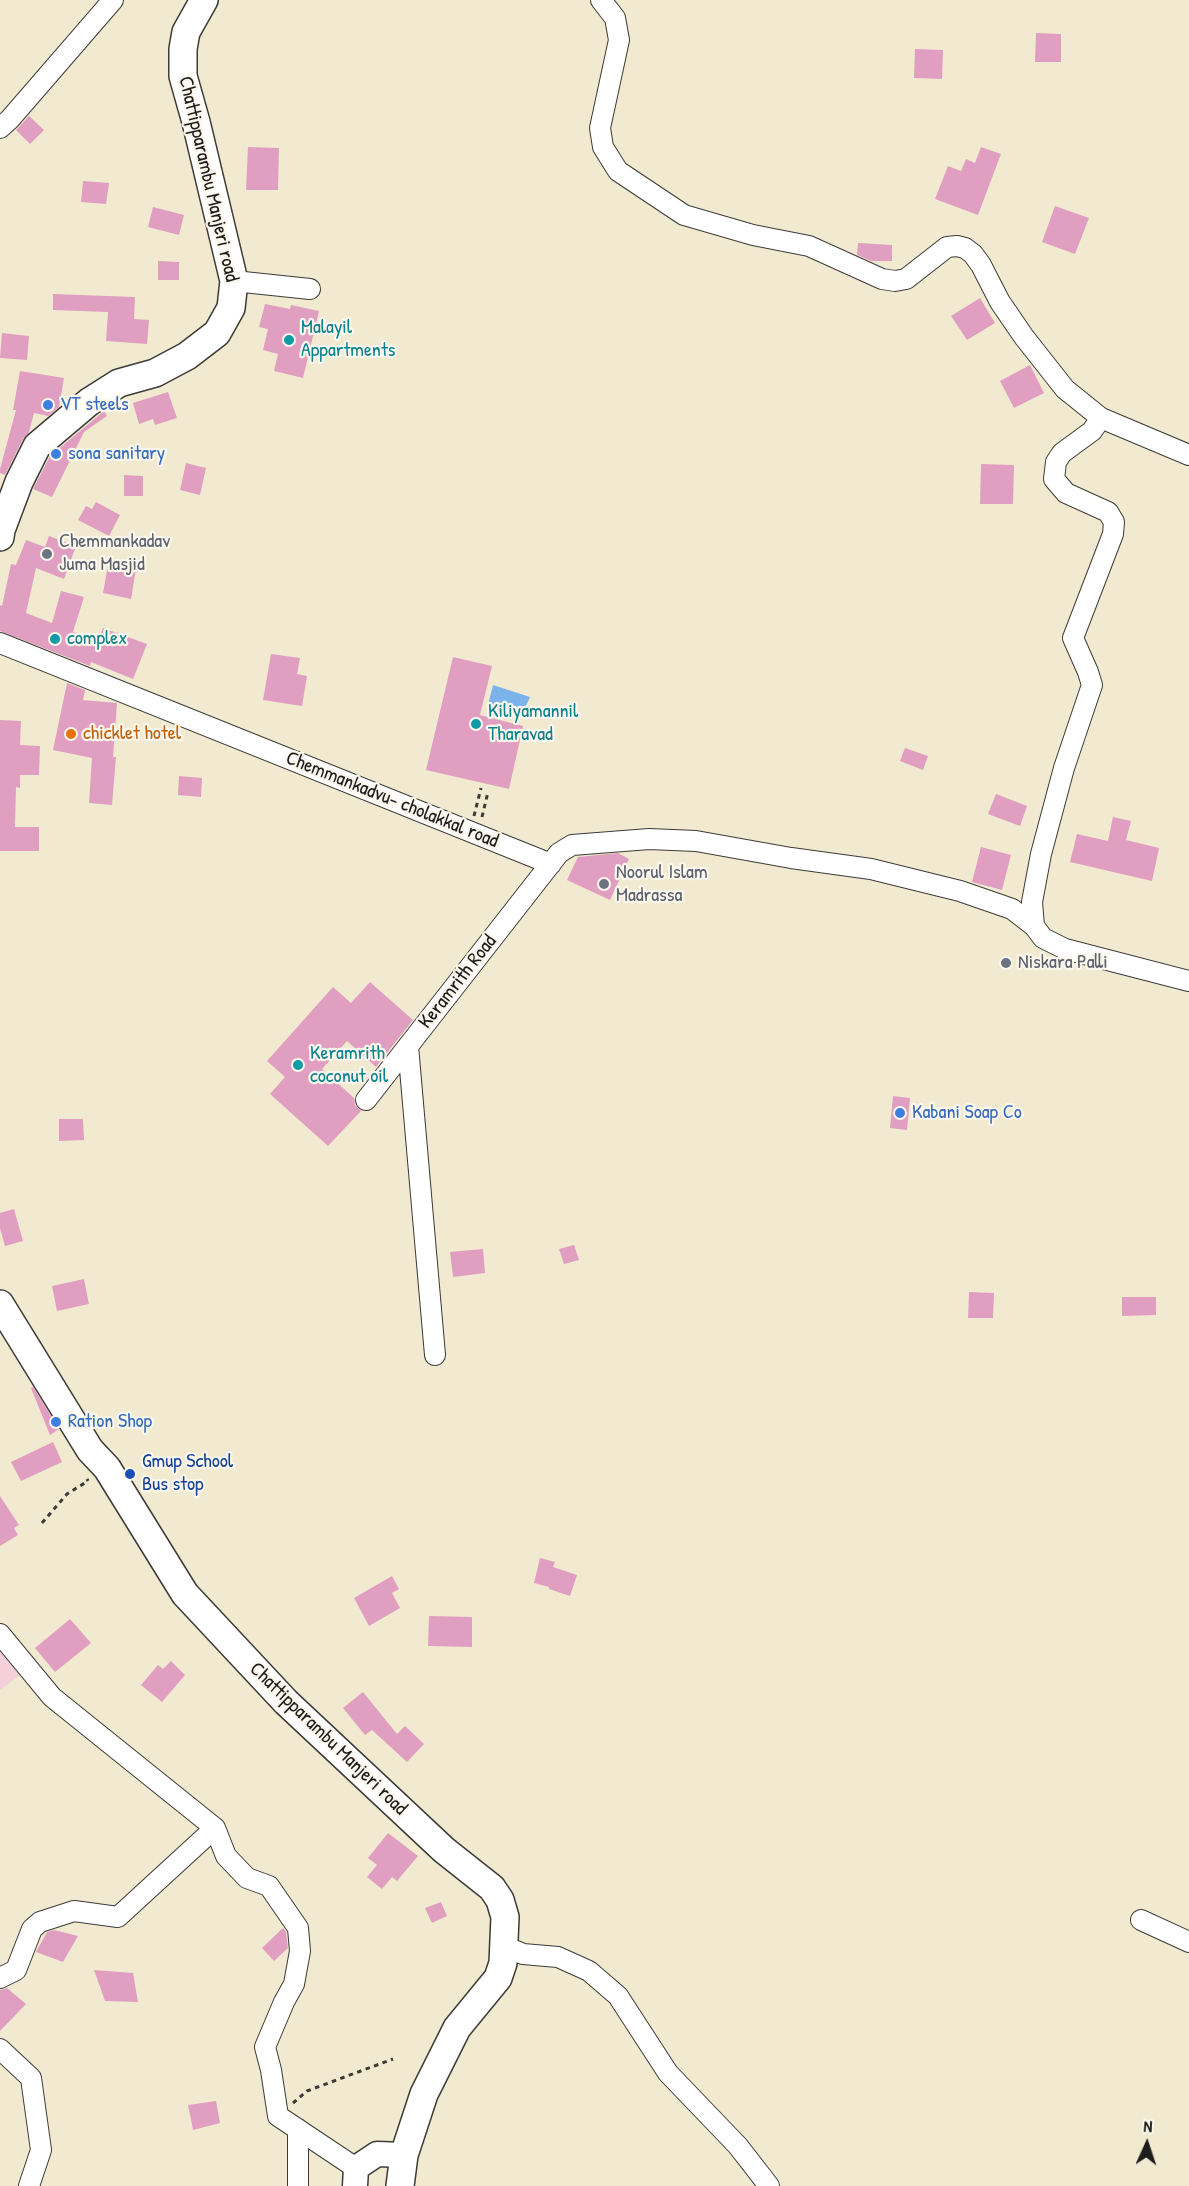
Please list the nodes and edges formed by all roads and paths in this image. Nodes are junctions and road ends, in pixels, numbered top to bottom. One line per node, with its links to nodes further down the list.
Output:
1 (113, 0): 4 (street)
2 (204, 0): 5 (main road, Chattipparambu Manjeri road)
3 (601, 0): 7 (street)
4 (0, 128)
5 (234, 281): 6 (street); 9 (main road, Chattipparambu Manjeri road)
6 (310, 290)
7 (1101, 418): 8 (street); 15 (street)
8 (1189, 454)
9 (0, 537)
10 (0, 644): 13 (street, Chemmankadvu- cholakkal road)
11 (481, 788): 13 (path)
12 (488, 792): 13 (path)
13 (474, 833): 14 (street, Chemmankadvu- cholakkal road)
14 (551, 864): 15 (street); 17 (street, Keramrith Road)
15 (1034, 926): 16 (street)
16 (1189, 981)
17 (408, 1046): 18 (street, Keramrith Road); 20 (street)
18 (366, 1100)
19 (0, 1304): 27 (main road, Chattipparambu Manjeri road)
20 (435, 1355)
21 (83, 1473): 22 (path)
22 (42, 1523)
23 (0, 1634): 24 (street)
24 (215, 1828): 28 (street); 31 (street)
25 (1141, 1920): 26 (street)
26 (1189, 1942)
27 (504, 1946): 33 (main road, Chattipparambu Manjeri road); 38 (street)
28 (0, 1978)
29 (0, 2049): 35 (street)
30 (393, 2059): 31 (path)
31 (278, 2116): 32 (street)
32 (298, 2129): 34 (street); 36 (street)
33 (404, 2155): 34 (street); 37 (main road, Chattipparambu Manjeri road)
34 (356, 2177)
35 (29, 2186)
36 (298, 2186)
37 (400, 2186)
38 (769, 2186)

